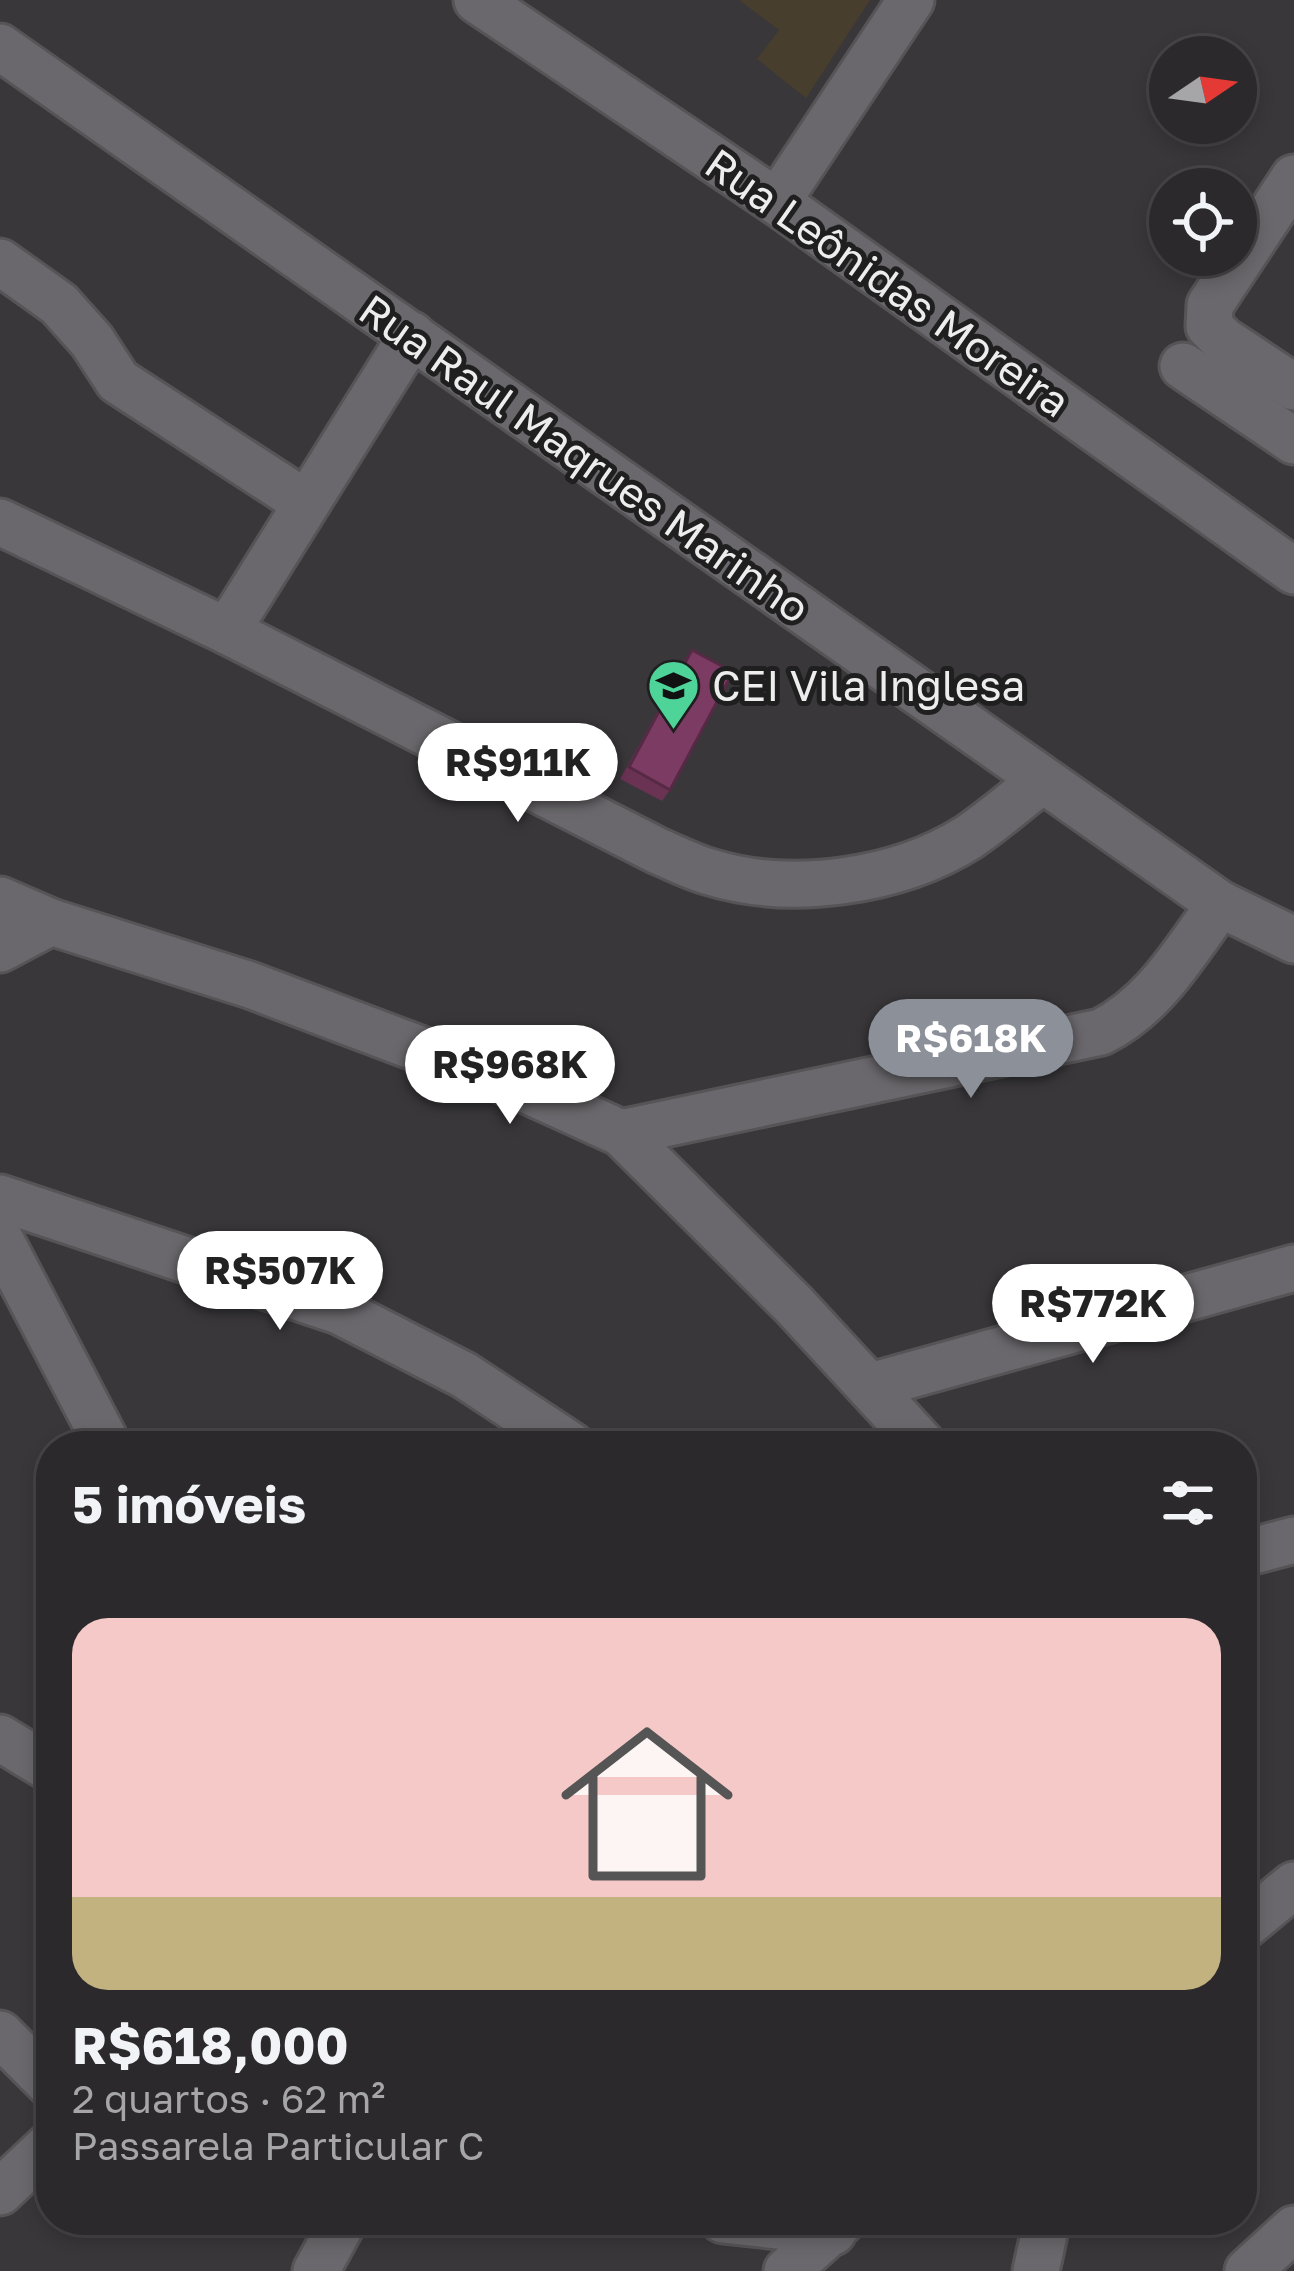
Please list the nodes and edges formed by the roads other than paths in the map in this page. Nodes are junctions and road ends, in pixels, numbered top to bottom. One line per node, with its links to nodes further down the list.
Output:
1 (477, 0): 5 (street, Rua Leônidas Moreira)
2 (910, 0): 5 (street)
3 (0, 47): 7 (street, Rua Raul Maqrues Marinho)
4 (1289, 196): 9 (street)
5 (778, 202): 13 (street, Rua Leônidas Moreira)
6 (0, 262): 11 (street)
7 (412, 335): 11 (street); 15 (street, Rua Raul Maqrues Marinho)
8 (1183, 366): 10 (street)
9 (1294, 387)
10 (1294, 441)
11 (306, 503): 14 (street)
12 (0, 522): 14 (street)
13 (1294, 571)
14 (227, 631): 15 (street)
15 (1042, 780): 17 (street, Rua Raul Maqrues Marinho)
16 (0, 900): 18 (street)
17 (1220, 904): 19 (street, Rua Raul Maqrues Marinho); 21 (street)
18 (51, 922): 20 (street); 21 (street)
19 (1294, 940)
20 (0, 949)
21 (621, 1133): 25 (street)
22 (0, 1198): 27 (street)
23 (0, 1239): 26 (street)
24 (1294, 1268): 25 (street)
25 (871, 1386): 28 (street)
26 (100, 1431)
27 (549, 1431)
28 (911, 1431)
29 (1294, 1540): 30 (street)
30 (1257, 1550)
31 (0, 1738): 32 (street)
32 (36, 1760)
33 (1294, 1885): 34 (street)
34 (1257, 1916)
35 (0, 2034): 36 (street)
36 (36, 2070)
37 (36, 2158): 38 (street)
38 (0, 2192)
39 (1294, 2229): 46 (street)
40 (336, 2235): 43 (street)
41 (828, 2235): 44 (street)
42 (1044, 2235): 45 (street)
43 (316, 2271)
44 (788, 2271)
45 (1036, 2271)
46 (1248, 2271)

